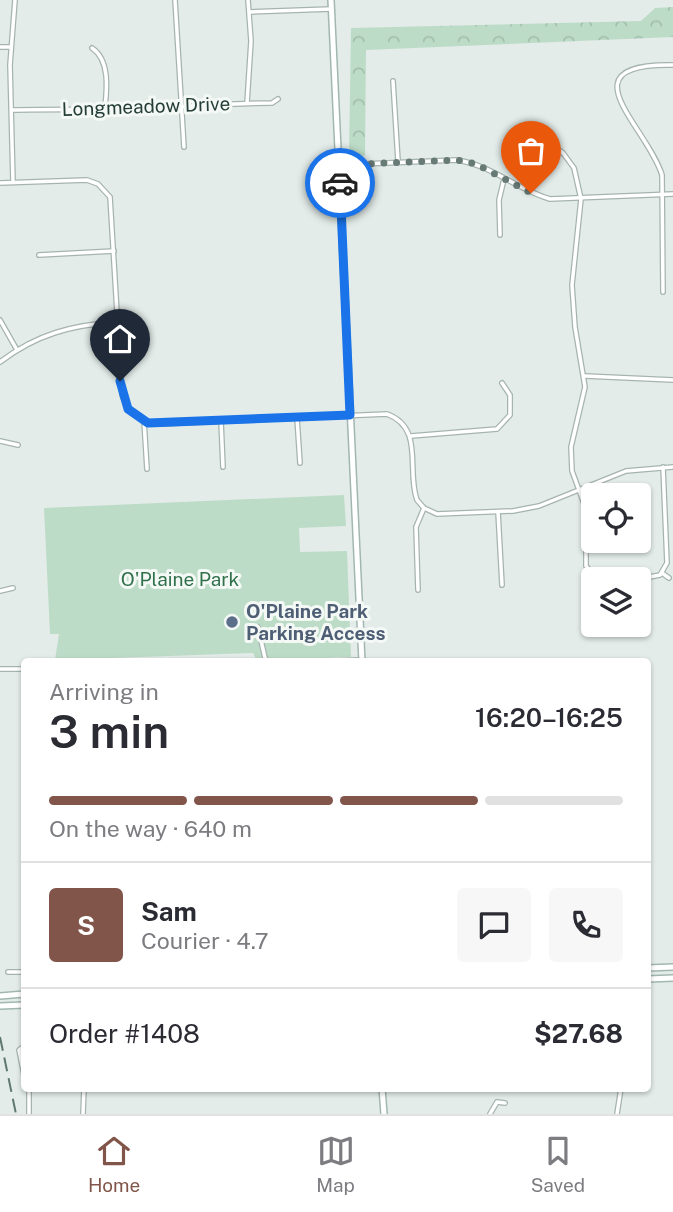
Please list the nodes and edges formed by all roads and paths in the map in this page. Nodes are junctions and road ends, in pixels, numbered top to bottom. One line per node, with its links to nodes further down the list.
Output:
1 (15, 0): 8 (street)
2 (175, 0): 14 (street)
3 (248, 0): 6 (street)
4 (331, 0): 5 (main road)
5 (331, 9): 6 (street); 20 (main road)
6 (250, 12): 13 (street)
7 (0, 47): 8 (street)
8 (11, 47): 16 (street)
9 (92, 48): 15 (street)
10 (673, 65): 24 (street)
11 (393, 81): 19 (street)
12 (278, 99): 13 (street, Longmeadow Drive)
13 (247, 103): 14 (street, Longmeadow Drive)
14 (180, 105): 15 (street, Longmeadow Drive); 18 (street)
15 (105, 107): 16 (street, Longmeadow Drive)
16 (12, 110): 22 (street)
17 (548, 142): 26 (street)
18 (184, 147)
19 (398, 161): 20 (street); 21 (street)
20 (339, 165): 38 (main road)
21 (504, 179): 26 (street); 27 (street)
22 (13, 182): 23 (street); 28 (street)
23 (0, 183)
24 (664, 194): 25 (street); 26 (street); 30 (street)
25 (673, 194)
26 (581, 199): 35 (street)
27 (500, 234)
28 (114, 251): 29 (street); 32 (street)
29 (39, 256)
30 (663, 292)
31 (0, 320): 33 (street)
32 (117, 322): 33 (street); 41 (street)
33 (18, 350): 34 (street)
34 (0, 362)
35 (585, 376): 36 (street); 50 (street)
36 (673, 380)
37 (502, 383): 42 (street)
38 (350, 415): 39 (street); 42 (street); 63 (main road)
39 (297, 418): 40 (street); 45 (street)
40 (220, 421): 41 (street); 46 (street)
41 (145, 422): 49 (street)
42 (411, 436): 51 (street)
43 (0, 441): 44 (street)
44 (18, 445)
45 (300, 463)
46 (223, 467)
47 (663, 467): 48 (street); 50 (street); 54 (street)
48 (673, 467)
49 (147, 469)
50 (579, 490): 52 (street); 53 (street)
51 (424, 509): 52 (street); 59 (street)
52 (498, 512): 57 (street)
53 (587, 567)
54 (662, 573): 55 (street); 56 (street)
55 (651, 578)
56 (669, 578)
57 (502, 585)
58 (13, 589): 60 (street)
59 (418, 590)
60 (0, 591)
61 (258, 627): 62 (street)
62 (265, 658)
63 (362, 658)
64 (21, 669): 65 (street)
65 (0, 670)
66 (673, 967): 67 (main road)
67 (651, 968)
68 (8, 972): 69 (street)
69 (21, 972)
70 (673, 978): 71 (main road)
71 (651, 979)
72 (21, 994): 73 (main road)
73 (0, 996)
74 (21, 1005): 75 (main road)
75 (0, 1006)
76 (21, 1048): 77 (street)
77 (21, 1066)
78 (29, 1092): 83 (street)
79 (84, 1092): 84 (street)
80 (382, 1092): 85 (main road)
81 (620, 1092): 87 (street)
82 (505, 1103): 86 (street)
83 (29, 1114)
84 (83, 1114)
85 (384, 1114)
86 (490, 1114)
87 (617, 1114)

